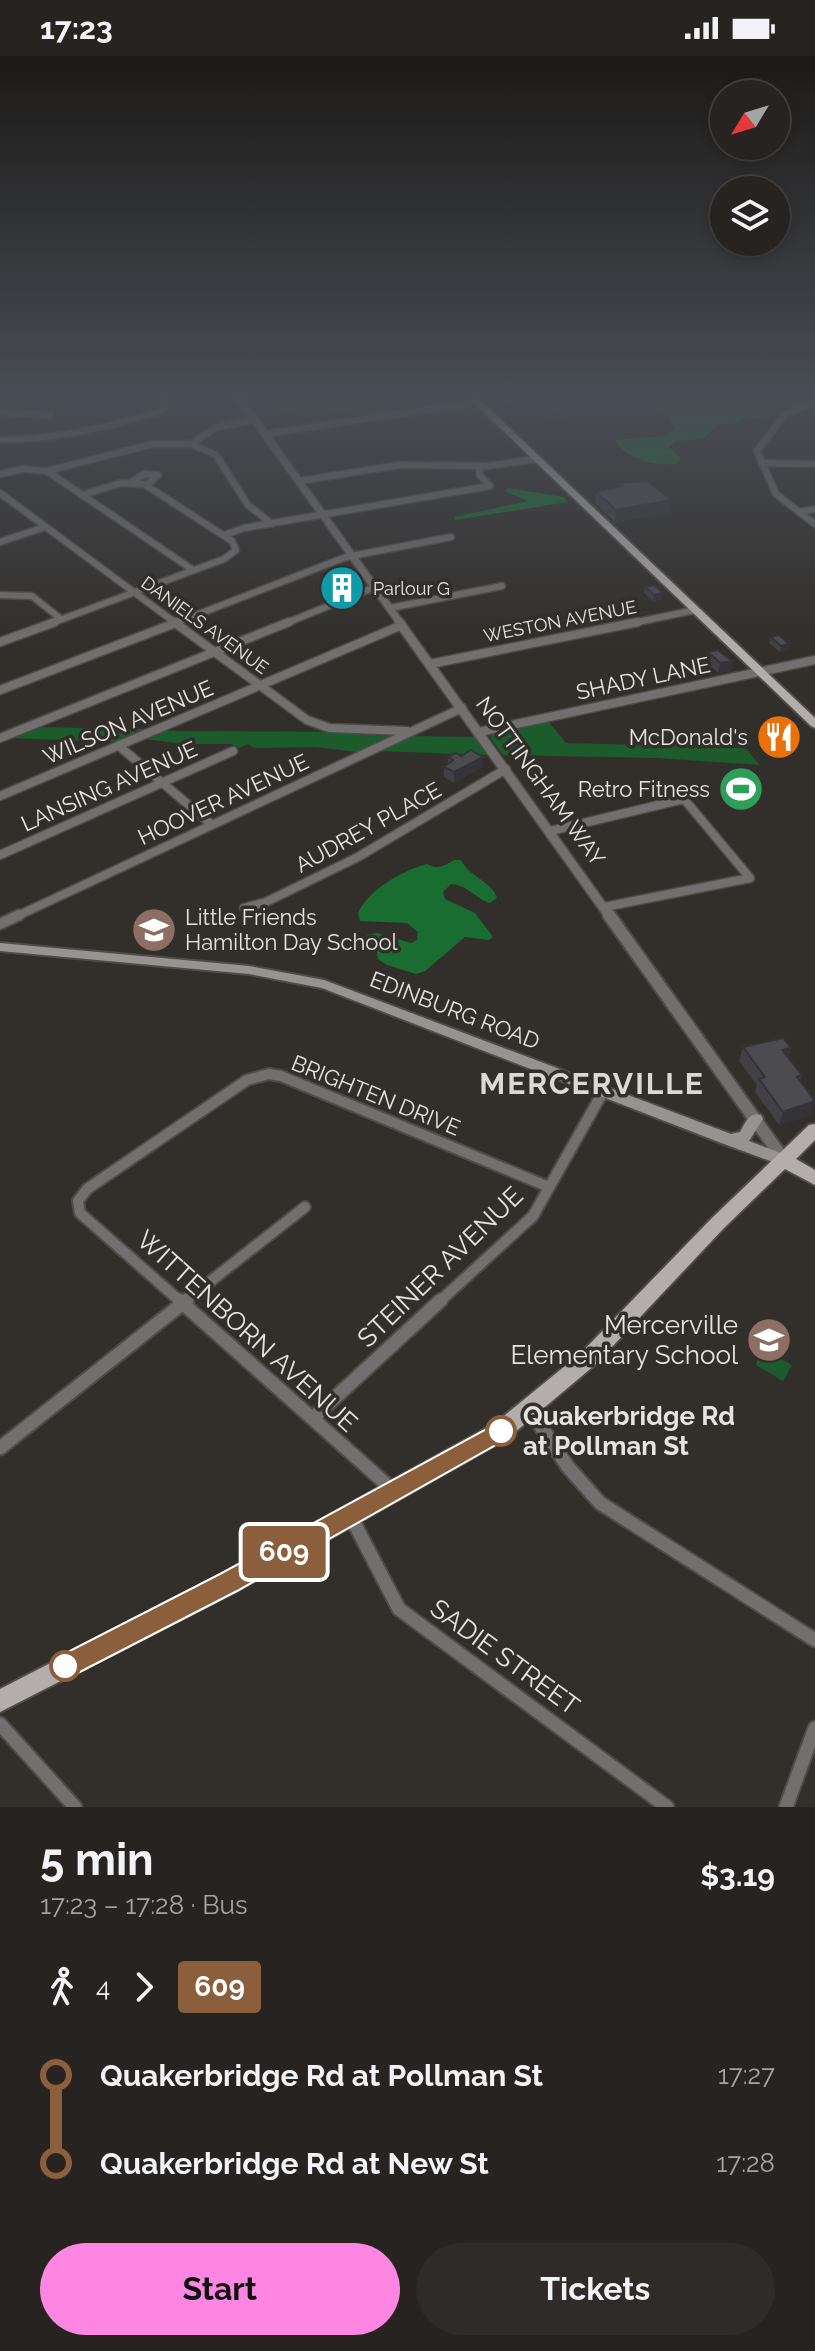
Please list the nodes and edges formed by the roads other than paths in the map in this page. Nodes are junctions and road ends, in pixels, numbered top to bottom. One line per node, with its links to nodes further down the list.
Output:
1 (61, 481): 11 (street)
2 (154, 481): 9 (street)
3 (232, 481): 15 (street)
4 (299, 481): 14 (street, NOTTINGHAM WAY)
5 (485, 481): 14 (street)
6 (560, 481): 28 (main road)
7 (770, 481): 13 (street)
8 (131, 482): 9 (street); 11 (street)
9 (147, 485): 18 (street)
10 (0, 493): 17 (street, DANIELS AVENUE)
11 (82, 495): 22 (street)
12 (815, 509): 13 (street)
13 (799, 512): 16 (street)
14 (323, 515): 15 (street); 21 (street, NOTTINGHAM WAY)
15 (272, 524): 18 (street)
16 (815, 524)
17 (45, 527): 20 (street); 25 (street, DANIELS AVENUE)
18 (224, 535): 22 (street)
19 (451, 537): 21 (street)
20 (0, 542)
21 (352, 555): 24 (street, NOTTINGHAM WAY); 30 (street)
22 (193, 570): 25 (street)
23 (502, 586): 27 (street)
24 (375, 587): 27 (street, NOTTINGHAM WAY); 33 (street)
25 (134, 592): 29 (street); 30 (street, DANIELS AVENUE)
26 (0, 595): 29 (street)
27 (390, 608): 31 (street, NOTTINGHAM WAY)
28 (695, 610): 35 (street, WESTON AVENUE); 36 (main road)
29 (61, 619): 32 (street)
30 (175, 622): 33 (street, DANIELS AVENUE); 38 (street)
31 (402, 625): 35 (street, NOTTINGHAM WAY); 37 (street, WILSON AVENUE)
32 (0, 642)
33 (214, 652): 37 (street, DANIELS AVENUE); 43 (street)
34 (815, 660): 36 (street, SHADY LANE)
35 (430, 664): 39 (street, NOTTINGHAM WAY)
36 (760, 672): 40 (main road); 42 (street, SHADY LANE)
37 (261, 686): 41 (street, DANIELS AVENUE); 44 (street, WILSON AVENUE)
38 (0, 690)
39 (462, 708): 41 (street, HOOVER AVENUE); 42 (street, NOTTINGHAM WAY)
40 (815, 724)
41 (410, 731): 49 (street, HOOVER AVENUE)
42 (479, 732): 46 (street, NOTTINGHAM WAY)
43 (0, 738)
44 (119, 746): 47 (street); 48 (street, WILSON AVENUE)
45 (233, 751): 47 (street, LANSING AVENUE)
46 (506, 769): 50 (street, NOTTINGHAM WAY); 53 (street, AUDREY PLACE)
47 (162, 783): 49 (street); 51 (street, LANSING AVENUE)
48 (0, 796)
49 (211, 824): 54 (street, HOOVER AVENUE)
50 (550, 831): 52 (street, NOTTINGHAM WAY); 52 (street)
51 (0, 855)
52 (604, 907): 57 (street, NOTTINGHAM WAY)
53 (244, 908)
54 (0, 924)
55 (0, 947): 56 (main road, EDINBURG ROAD)
56 (603, 1092): 59 (main road, EDINBURG ROAD); 62 (street, STEINER AVENUE)
57 (756, 1119): 59 (main road); 60 (street, NOTTINGHAM WAY)
58 (815, 1130): 60 (main road)
59 (729, 1140): 60 (main road, EDINBURG ROAD)
60 (784, 1160): 61 (main road, NOTTINGHAM WAY); 66 (main road)
61 (815, 1178)
62 (549, 1187): 63 (street, BRIGHTEN DRIVE); 67 (street, STEINER AVENUE)
63 (78, 1201): 65 (street, WITTENBORN AVENUE)
64 (305, 1207): 65 (street)
65 (185, 1304): 67 (street, WITTENBORN AVENUE); 68 (street)
66 (530, 1410): 69 (main road); 71 (street)
67 (313, 1418): 69 (street, WITTENBORN AVENUE)
68 (0, 1448)
69 (394, 1491): 70 (main road)
70 (350, 1515): 72 (main road); 76 (street, SADIE STREET)
71 (815, 1640)
72 (0, 1701)
73 (0, 1724): 75 (street)
74 (815, 1728): 77 (street)
75 (75, 1807)
76 (667, 1807)
77 (786, 1807)

